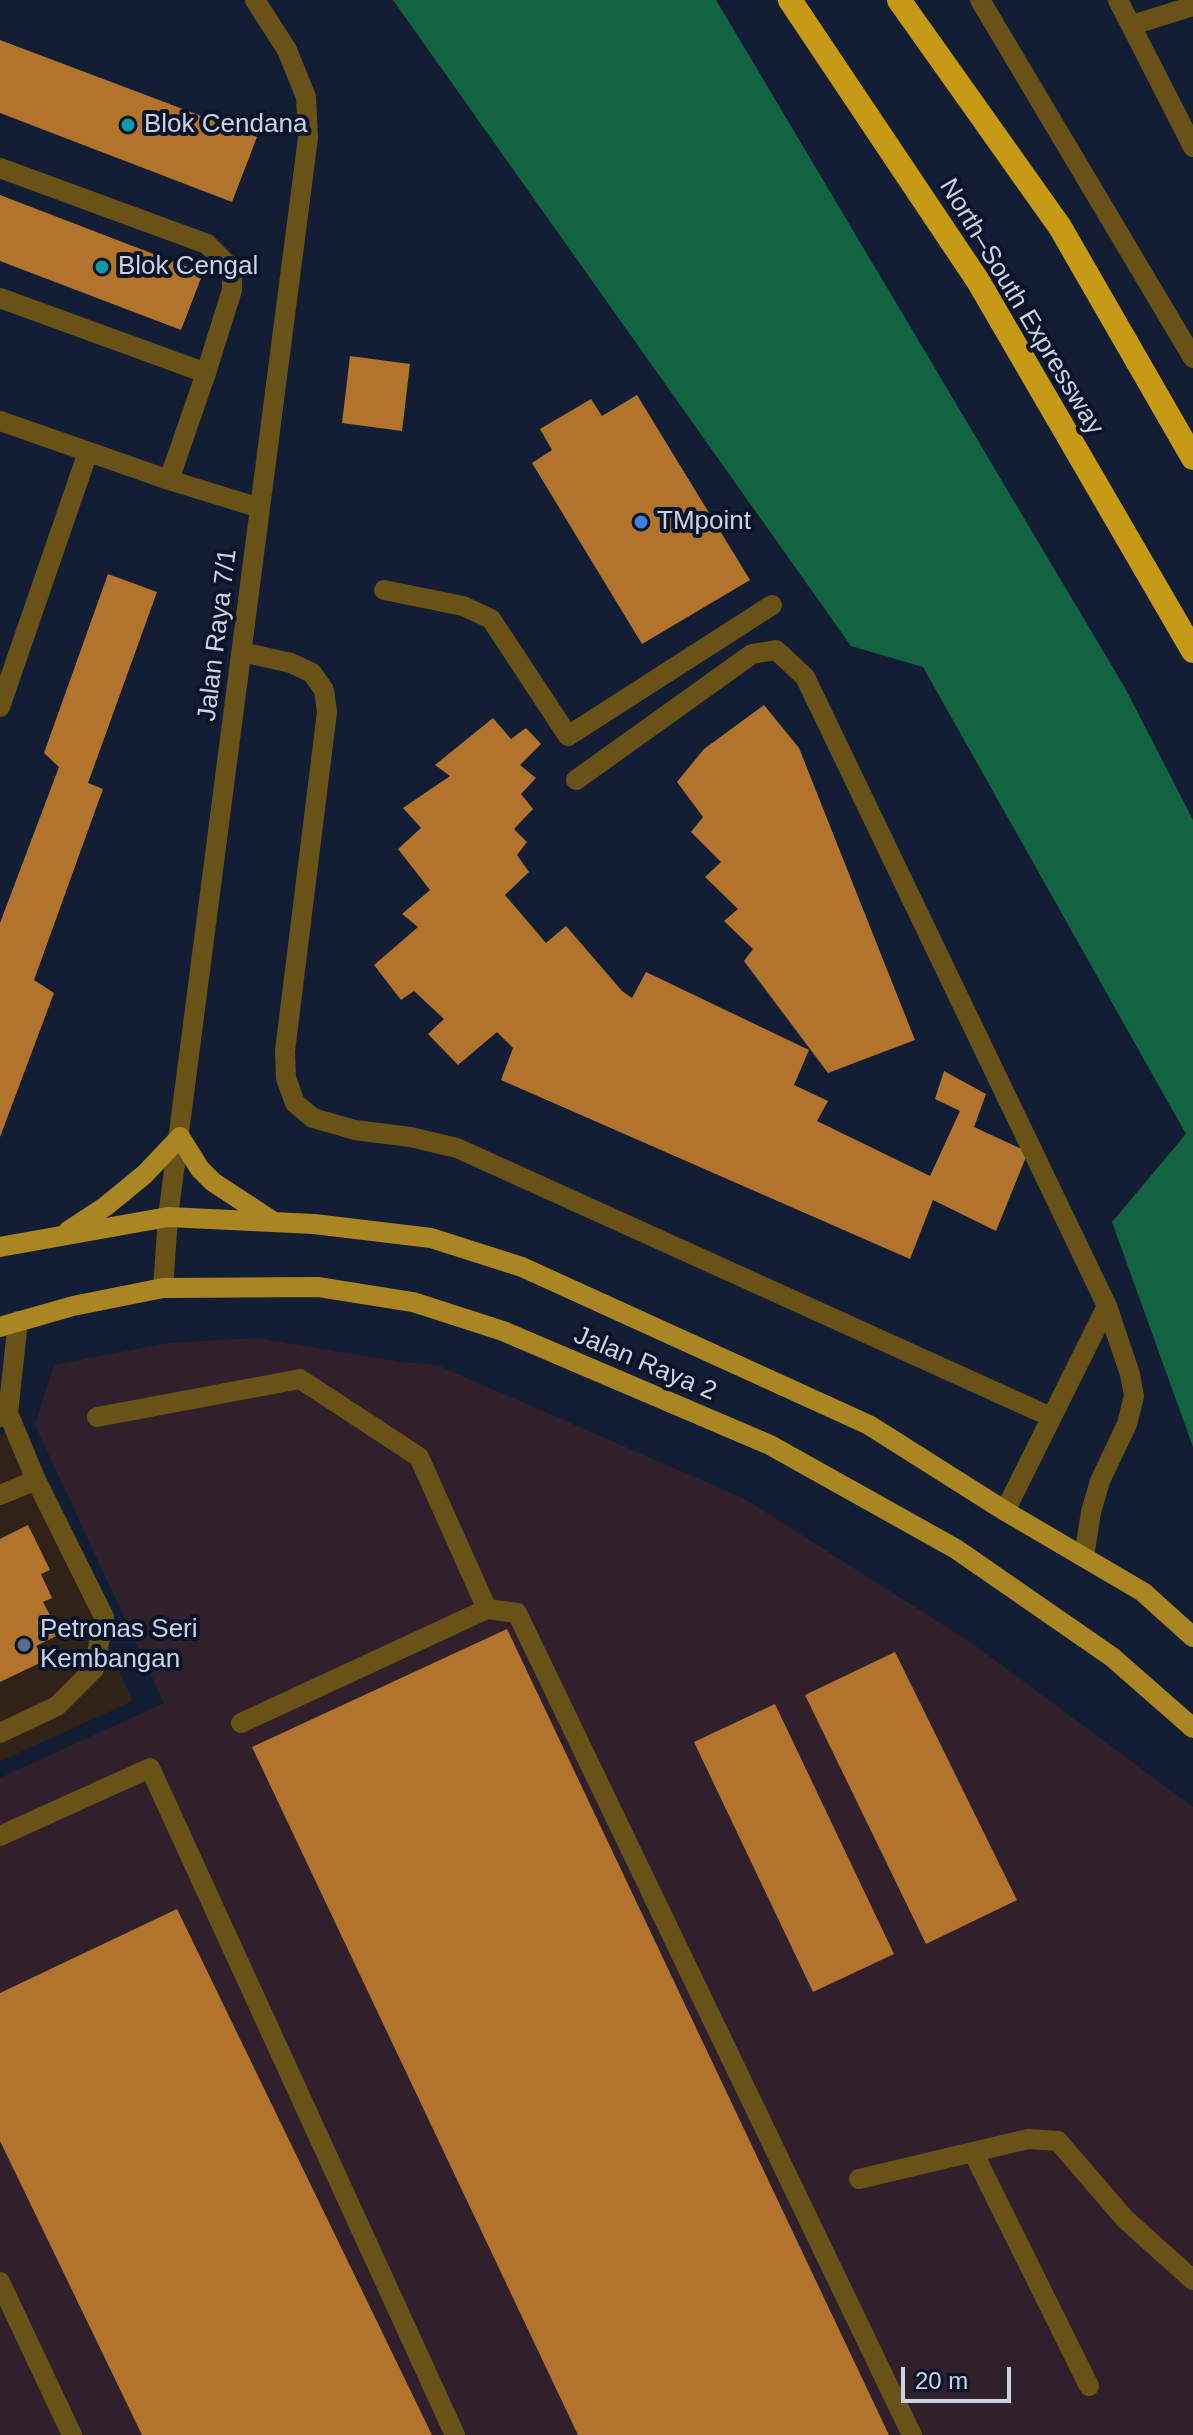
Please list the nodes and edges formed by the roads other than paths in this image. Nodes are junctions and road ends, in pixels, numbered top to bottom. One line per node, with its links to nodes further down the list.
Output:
1 (255, 0): 18 (street, Jalan Raya 7/1)
2 (790, 0): 21 (highway, North–South Expressway)
3 (899, 0): 16 (highway)
4 (980, 0): 12 (street)
5 (1118, 0): 7 (street)
6 (1193, 6): 7 (street)
7 (1132, 25): 8 (street)
8 (1185, 113): 9 (street)
9 (1193, 147)
10 (0, 168): 13 (street)
11 (0, 298): 13 (street)
12 (1193, 358)
13 (206, 373): 17 (street)
14 (0, 421): 15 (street)
15 (88, 452): 17 (street); 23 (street)
16 (1193, 458)
17 (169, 480): 18 (street)
18 (260, 508): 22 (street, Jalan Raya 7/1)
19 (384, 590): 20 (street)
20 (772, 605)
21 (1193, 651)
22 (242, 652): 25 (street, Jalan Raya 7/1); 35 (street)
23 (0, 707)
24 (576, 780): 31 (street)
25 (180, 1137): 26 (street, Jalan Raya 7/1); 27 (main road); 28 (main road)
26 (168, 1217): 27 (main road, Jalan Raya 2); 28 (main road, Jalan Raya 2); 30 (street, Jalan Raya 7/1)
27 (273, 1222): 38 (main road, Jalan Raya 2)
28 (61, 1235): 29 (main road, Jalan Raya 2)
29 (0, 1247)
30 (163, 1288): 32 (main road, Jalan Raya 2); 43 (main road, Jalan Raya 2)
31 (1107, 1306): 35 (street); 39 (street)
32 (9, 1324): 33 (street)
33 (4, 1415): 36 (street)
34 (97, 1417): 40 (street)
35 (1051, 1417): 38 (street)
36 (36, 1480): 37 (street); 44 (street)
37 (0, 1495)
38 (1005, 1511): 39 (main road, Jalan Raya 2)
39 (1084, 1557): 41 (main road, Jalan Raya 2)
40 (487, 1609): 42 (street); 53 (street)
41 (1193, 1637)
42 (241, 1723)
43 (1193, 1728)
44 (0, 1733)
45 (0, 1836): 52 (street)
46 (973, 2152): 47 (street); 48 (street); 50 (street)
47 (859, 2179)
48 (1193, 2280)
49 (0, 2282): 51 (street)
50 (1089, 2386)
51 (72, 2435)
52 (455, 2435)
53 (912, 2435)

